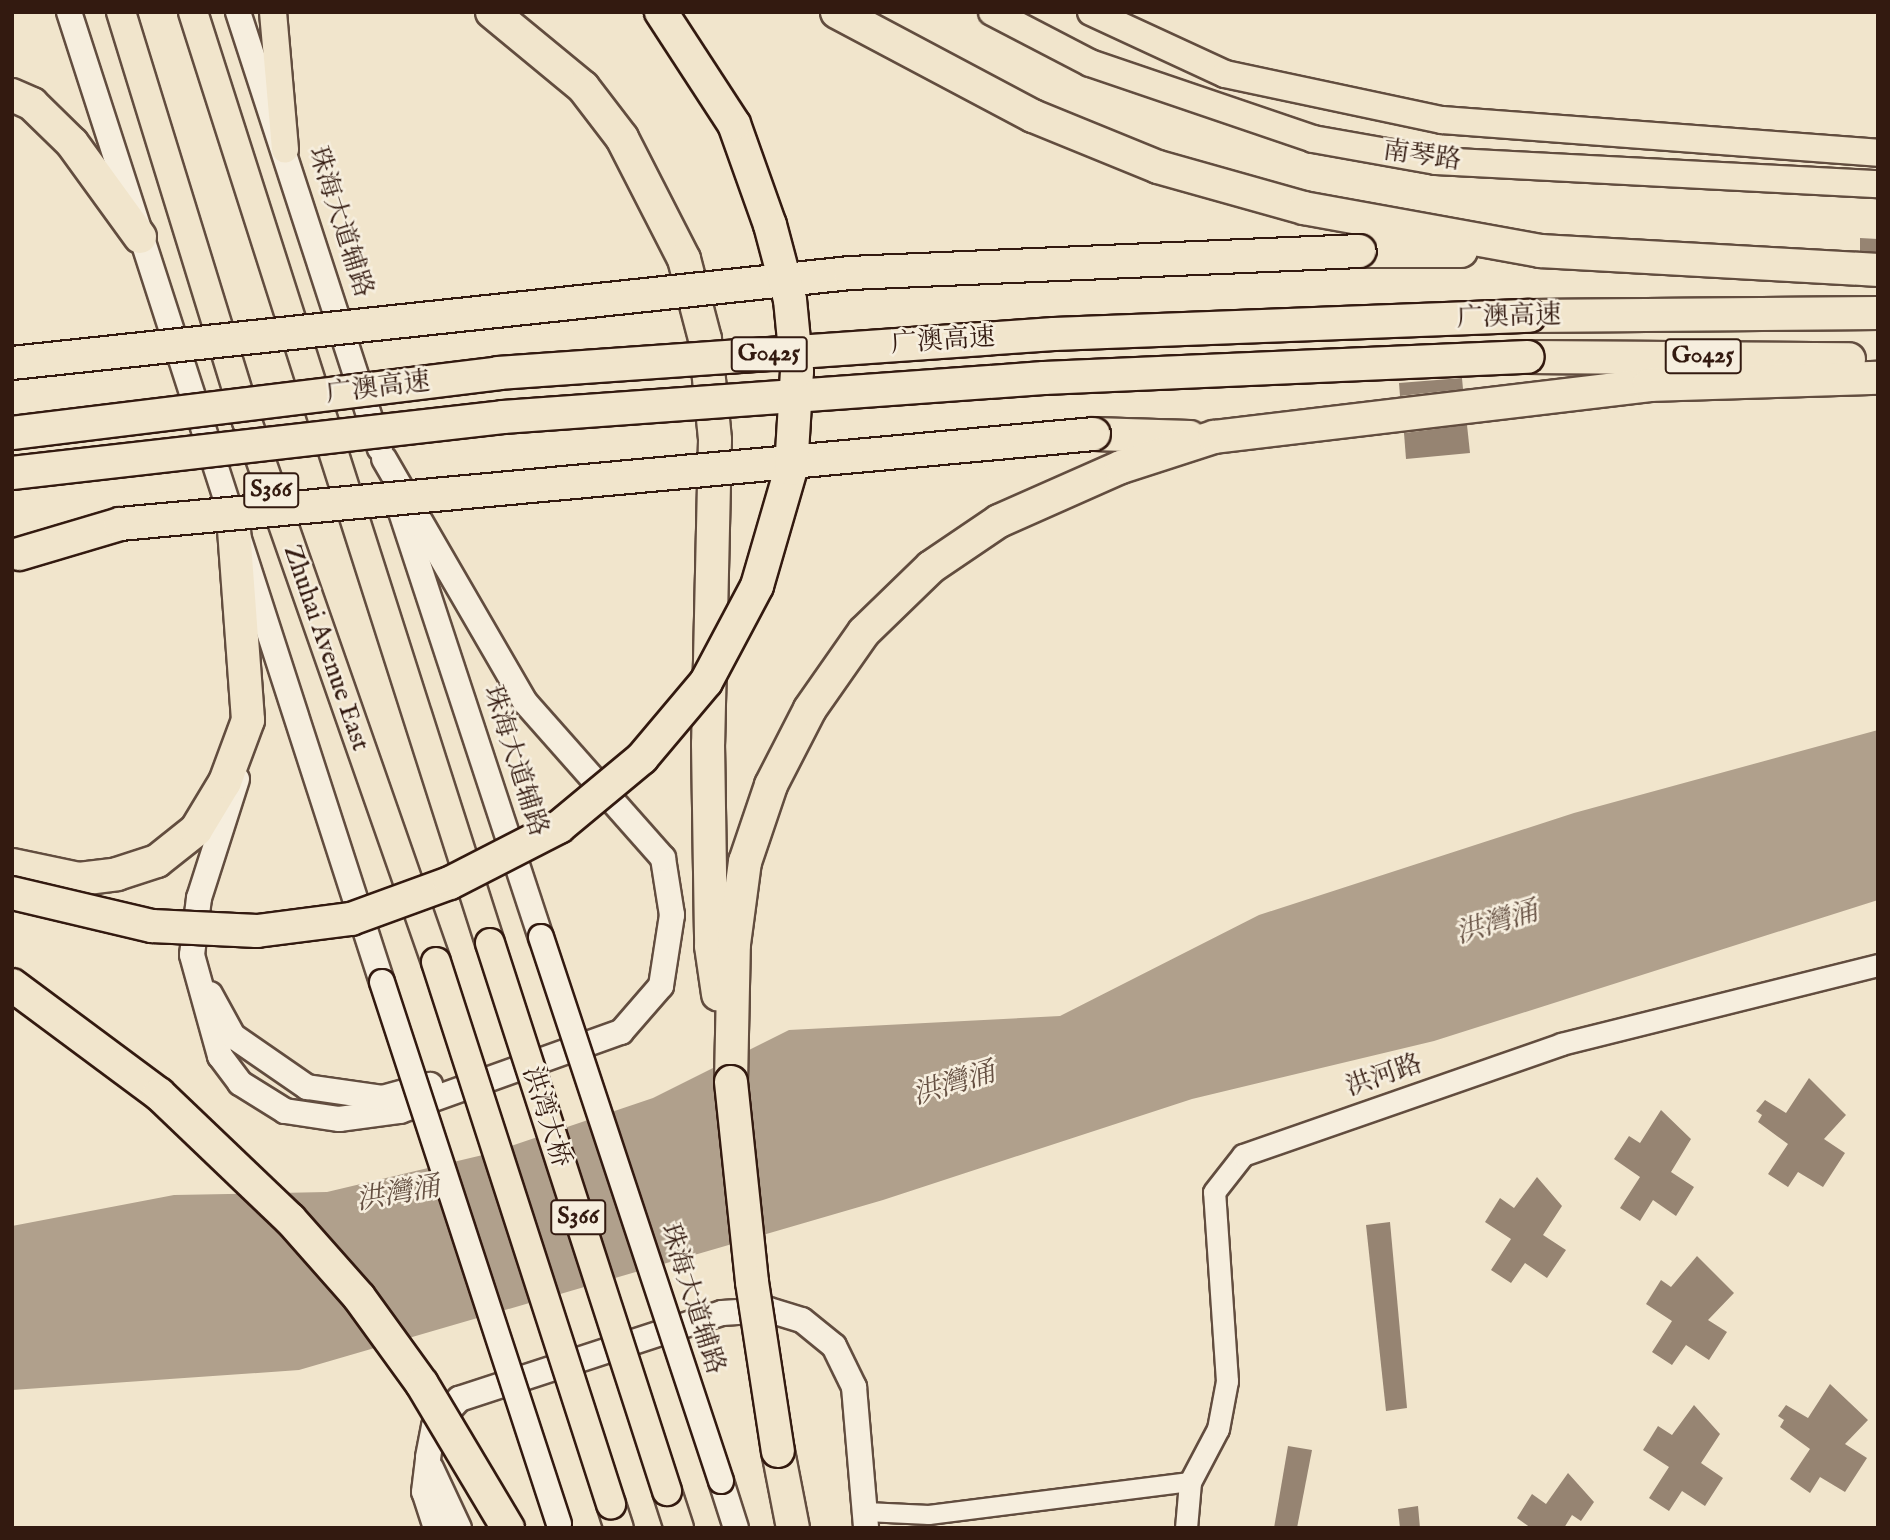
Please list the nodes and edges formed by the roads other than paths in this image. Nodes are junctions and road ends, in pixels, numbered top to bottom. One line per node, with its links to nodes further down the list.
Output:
1 (69, 12): 15 (main road)
2 (121, 12): 36 (highway, Zhuhai Avenue East / S366, bridge)
3 (193, 12): 42 (highway, 洪湾大桥 / S366, bridge)
4 (238, 12): 12 (main road, 珠海大道辅路)
5 (273, 12): 12 (main road)
6 (492, 12): 31 (highway)
7 (661, 12): 30 (highway, bridge)
8 (838, 12): 16 (highway)
9 (992, 12): 14 (main road, 南琴路)
10 (1091, 12): 13 (main road, 南琴路)
11 (12, 95): 15 (highway)
12 (285, 149): 24 (main road, 珠海大道辅路)
13 (1878, 153)
14 (1878, 184)
15 (140, 237): 26 (main road)
16 (1540, 251): 17 (highway); 20 (highway, bridge)
17 (1878, 270)
18 (1878, 313): 22 (highway, 广澳高速 / G0425, bridge)
19 (1878, 359): 25 (highway, 广澳高速 / G0425, bridge)
20 (12, 363)
21 (1878, 378): 23 (highway)
22 (12, 433)
23 (1214, 438): 27 (highway, bridge); 31 (highway)
24 (384, 459): 28 (main road); 43 (main road, 珠海大道辅路, bridge)
25 (12, 473)
26 (234, 530): 28 (highway); 38 (main road, bridge)
27 (16, 556)
28 (248, 720): 29 (highway)
29 (12, 866)
30 (12, 892)
31 (722, 945): 44 (highway, bridge)
32 (1878, 965): 35 (street, 洪河路)
33 (12, 985): 41 (highway, bridge)
34 (428, 1457): 37 (main road); 39 (main road); 40 (main road)
35 (1190, 1482): 37 (street); 45 (street)
36 (615, 1516)
37 (866, 1520)
38 (560, 1526)
39 (436, 1528)
40 (459, 1528)
41 (508, 1528)
42 (679, 1528)
43 (736, 1528)
44 (793, 1528)
45 (1186, 1528)

